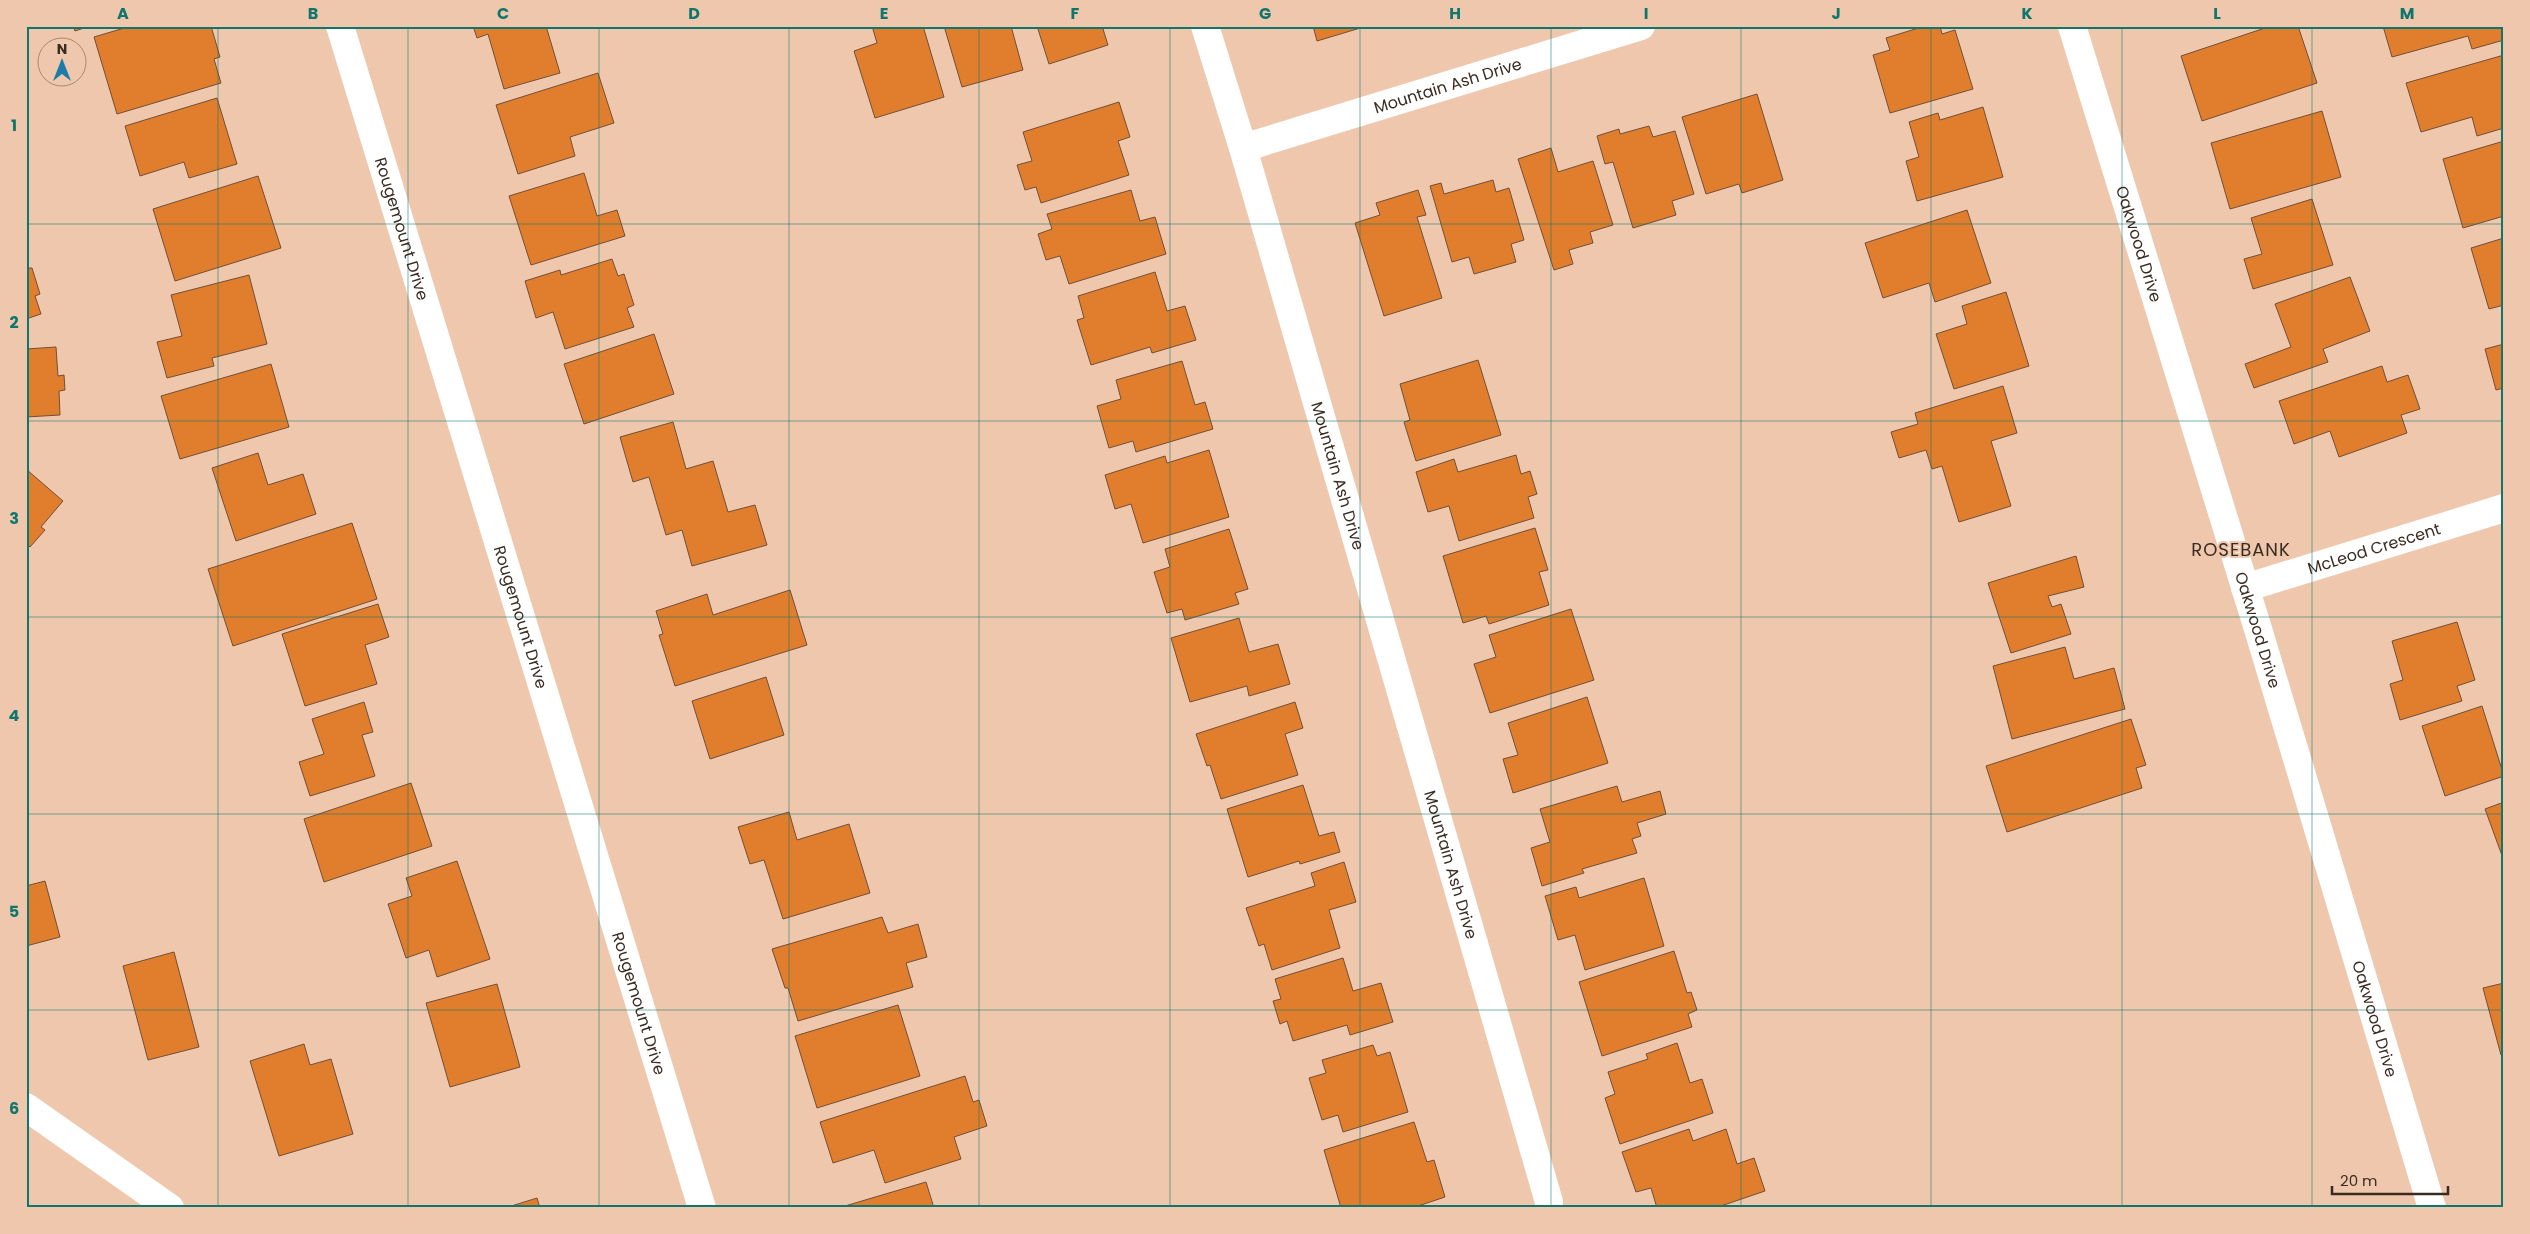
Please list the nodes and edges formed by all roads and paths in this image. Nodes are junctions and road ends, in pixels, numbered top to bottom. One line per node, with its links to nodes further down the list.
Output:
1 (340, 26): 11 (street, Rougemount Drive)
2 (1205, 26): 5 (street)
3 (1641, 26): 5 (street, Mountain Ash Drive)
4 (2072, 26): 7 (street, Oakwood Drive)
5 (1243, 148): 9 (street, Mountain Ash Drive)
6 (2504, 508): 7 (street, McLeod Crescent)
7 (2245, 588): 12 (street, Oakwood Drive)
8 (26, 1107): 10 (street)
9 (1549, 1202)
10 (170, 1208)
11 (702, 1208)
12 (2432, 1208)

